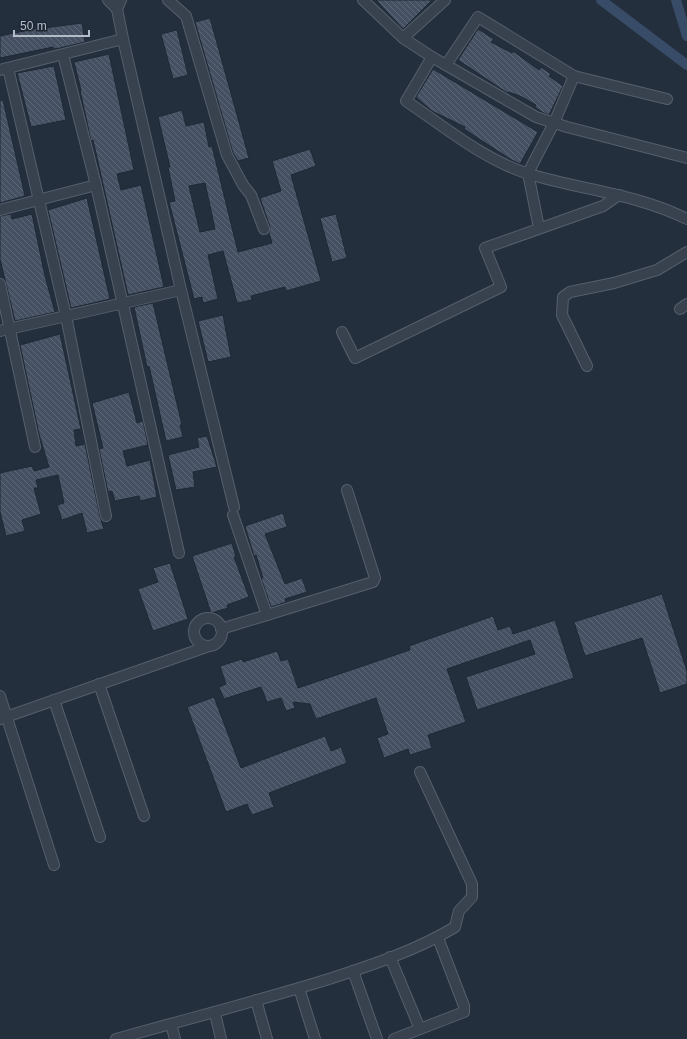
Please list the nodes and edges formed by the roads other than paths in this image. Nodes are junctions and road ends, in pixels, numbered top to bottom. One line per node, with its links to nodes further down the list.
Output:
1 (108, 0): 5 (street)
2 (168, 0): 23 (street)
3 (363, 0): 6 (street)
4 (445, 0): 6 (street)
5 (119, 4): 7 (street)
6 (403, 38): 9 (street)
7 (123, 39): 8 (street); 26 (street)
8 (63, 55): 11 (street); 17 (street)
9 (432, 58): 10 (street); 16 (street)
10 (446, 65): 12 (street); 14 (street)
11 (4, 69): 19 (street)
12 (574, 76): 13 (street); 14 (street)
13 (667, 99)
14 (554, 123): 15 (street); 16 (street)
15 (687, 158)
16 (528, 173): 18 (street); 22 (street)
17 (96, 185): 19 (street); 27 (street)
18 (619, 195): 21 (street); 22 (street)
19 (40, 201): 20 (street); 28 (street)
20 (0, 210)
21 (687, 219)
22 (539, 228): 30 (street)
23 (264, 229)
24 (687, 252): 31 (street)
25 (0, 284): 29 (street)
26 (181, 290): 27 (street); 36 (street)
27 (122, 303): 28 (street); 35 (street)
28 (66, 316): 29 (street); 34 (street)
29 (5, 330): 32 (street)
30 (342, 332)
31 (587, 366)
32 (35, 447)
33 (347, 490): 36 (street)
34 (106, 516)
35 (179, 553)
36 (267, 615): 37 (street)
37 (221, 630): 38 (street); 38 (street)
38 (209, 646): 39 (street)
39 (99, 684): 41 (street); 44 (street)
40 (0, 696): 42 (street)
41 (54, 700): 42 (street); 45 (street)
42 (3, 718): 46 (street)
43 (420, 772): 47 (street)
44 (144, 816)
45 (100, 837)
46 (54, 865)
47 (438, 938): 48 (street); 54 (street)
48 (390, 957): 49 (street); 54 (street)
49 (353, 971): 50 (street); 60 (street)
50 (299, 988): 51 (street); 59 (street)
51 (256, 1000): 52 (street); 58 (street)
52 (215, 1013): 53 (street); 57 (street)
53 (171, 1024): 55 (street); 56 (street)
54 (420, 1029): 61 (street)
55 (116, 1039)
56 (175, 1039)
57 (221, 1039)
58 (267, 1039)
59 (315, 1039)
60 (377, 1039)
61 (394, 1039)

